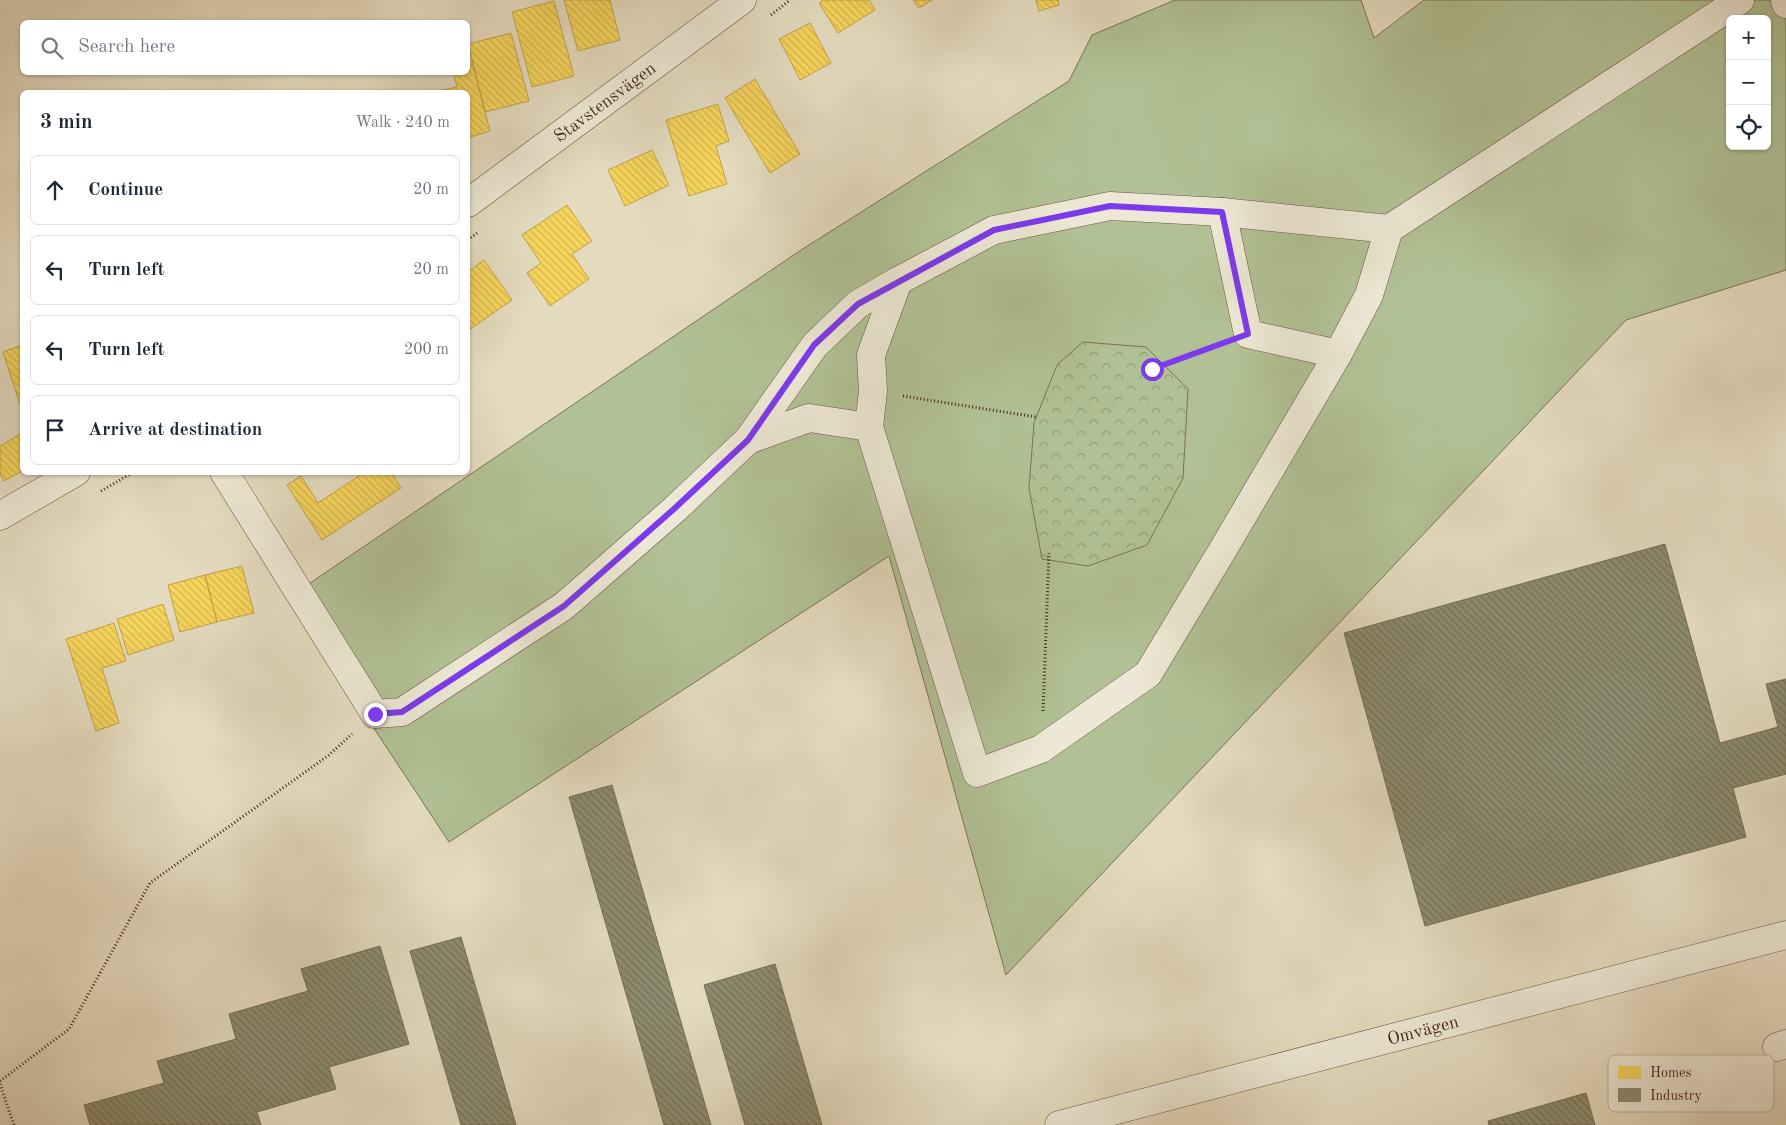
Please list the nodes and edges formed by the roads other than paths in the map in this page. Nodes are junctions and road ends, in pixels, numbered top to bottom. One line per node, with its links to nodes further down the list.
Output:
1 (742, 0): 5 (street, Stavstensvägen)
2 (1740, 0): 7 (street)
3 (1785, 0): 4 (street)
4 (1786, 4)
5 (470, 202)
6 (1222, 212): 7 (street); 8 (street); 9 (street)
7 (1389, 229): 9 (street)
8 (898, 282): 10 (street); 11 (street)
9 (1338, 354): 10 (street)
10 (869, 427): 11 (street)
11 (748, 440): 13 (street)
12 (71, 475): 14 (street)
13 (226, 475)
14 (0, 516)
15 (1786, 935): 16 (street, Omvägen)
16 (1077, 1122)

